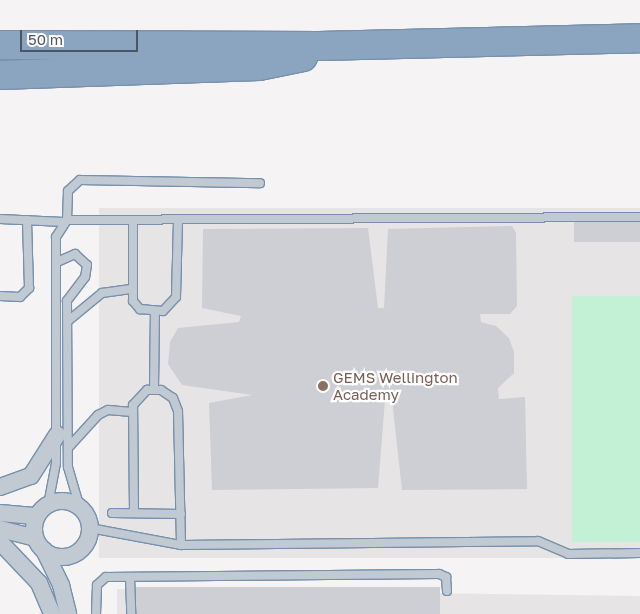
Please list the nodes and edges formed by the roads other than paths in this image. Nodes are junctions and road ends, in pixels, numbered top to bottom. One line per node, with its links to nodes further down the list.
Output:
1 (640, 38): 3 (highway)
2 (0, 45): 3 (highway)
3 (319, 46): 4 (highway)
4 (0, 75)
5 (260, 183): 9 (lane)
6 (640, 218): 11 (lane)
7 (0, 219): 8 (lane)
8 (27, 220): 9 (lane); 14 (lane)
9 (65, 221): 10 (lane); 12 (lane)
10 (133, 221): 11 (lane); 13 (lane)
11 (178, 221): 15 (lane)
12 (57, 262): 16 (lane); 19 (lane)
13 (131, 289): 15 (lane); 16 (lane)
14 (0, 296)
15 (155, 310): 17 (lane)
16 (68, 321): 20 (lane)
17 (154, 389): 18 (lane); 27 (lane)
18 (132, 412): 20 (lane); 26 (lane)
19 (57, 435): 21 (street); 23 (lane)
20 (67, 450): 22 (lane)
21 (0, 486)
22 (80, 508): 23 (street); 28 (street)
23 (43, 510): 24 (street); 31 (street)
24 (0, 513)
25 (112, 513): 26 (lane)
26 (134, 513): 27 (lane)
27 (181, 514): 32 (lane)
28 (90, 528): 31 (street); 32 (lane)
29 (0, 529): 31 (street)
30 (0, 542): 36 (street)
31 (40, 544): 37 (street)
32 (181, 545): 33 (lane)
33 (640, 553)
34 (130, 577): 35 (lane); 38 (lane); 39 (lane)
35 (447, 591)
36 (52, 614)
37 (68, 614)
38 (96, 614)
39 (131, 614)

